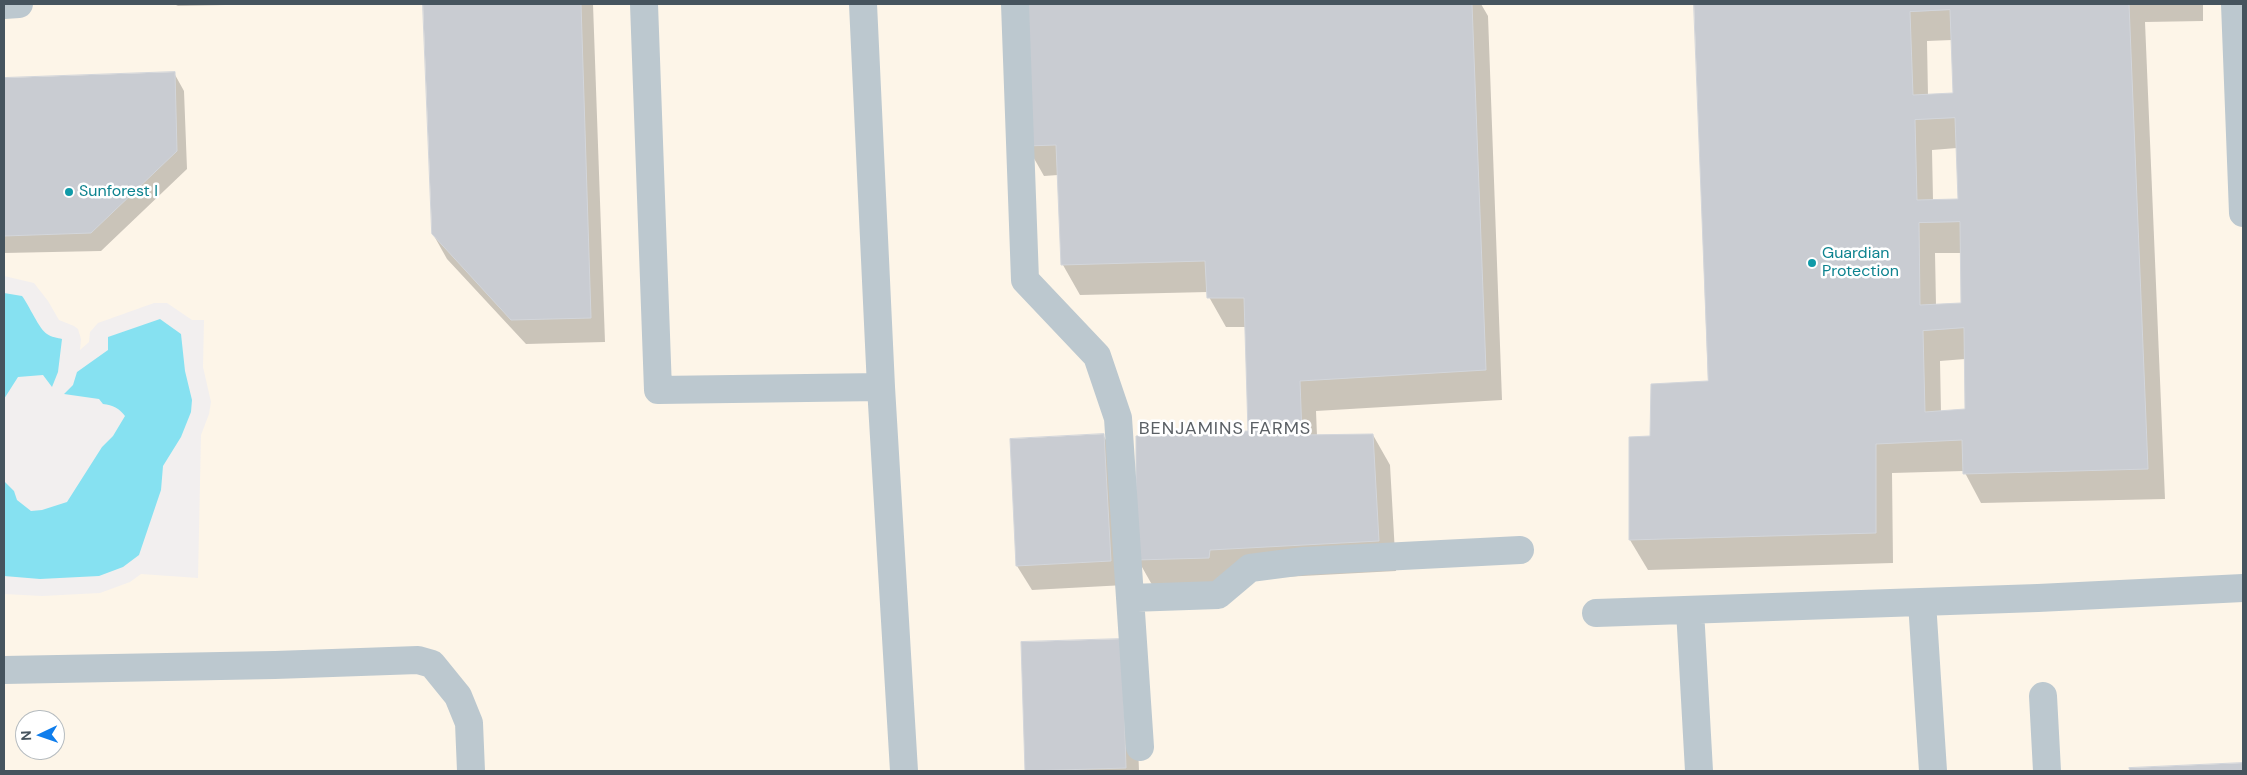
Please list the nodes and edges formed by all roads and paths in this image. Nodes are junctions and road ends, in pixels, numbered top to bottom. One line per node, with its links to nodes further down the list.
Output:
1 (18, 4): 6 (lane)
2 (644, 4): 8 (lane)
3 (863, 4): 8 (lane)
4 (1015, 4): 11 (lane)
5 (2235, 4): 7 (lane)
6 (4, 5)
7 (2243, 213)
8 (881, 386): 19 (lane)
9 (1520, 550): 11 (lane)
10 (2243, 588): 12 (lane)
11 (1130, 598): 17 (lane)
12 (1922, 602): 13 (lane); 21 (lane)
13 (1690, 610): 14 (lane); 20 (lane)
14 (1596, 613)
15 (4, 670): 18 (lane)
16 (2043, 696): 22 (lane)
17 (1140, 747)
18 (472, 771)
19 (904, 771)
20 (1699, 771)
21 (1933, 771)
22 (2047, 771)

